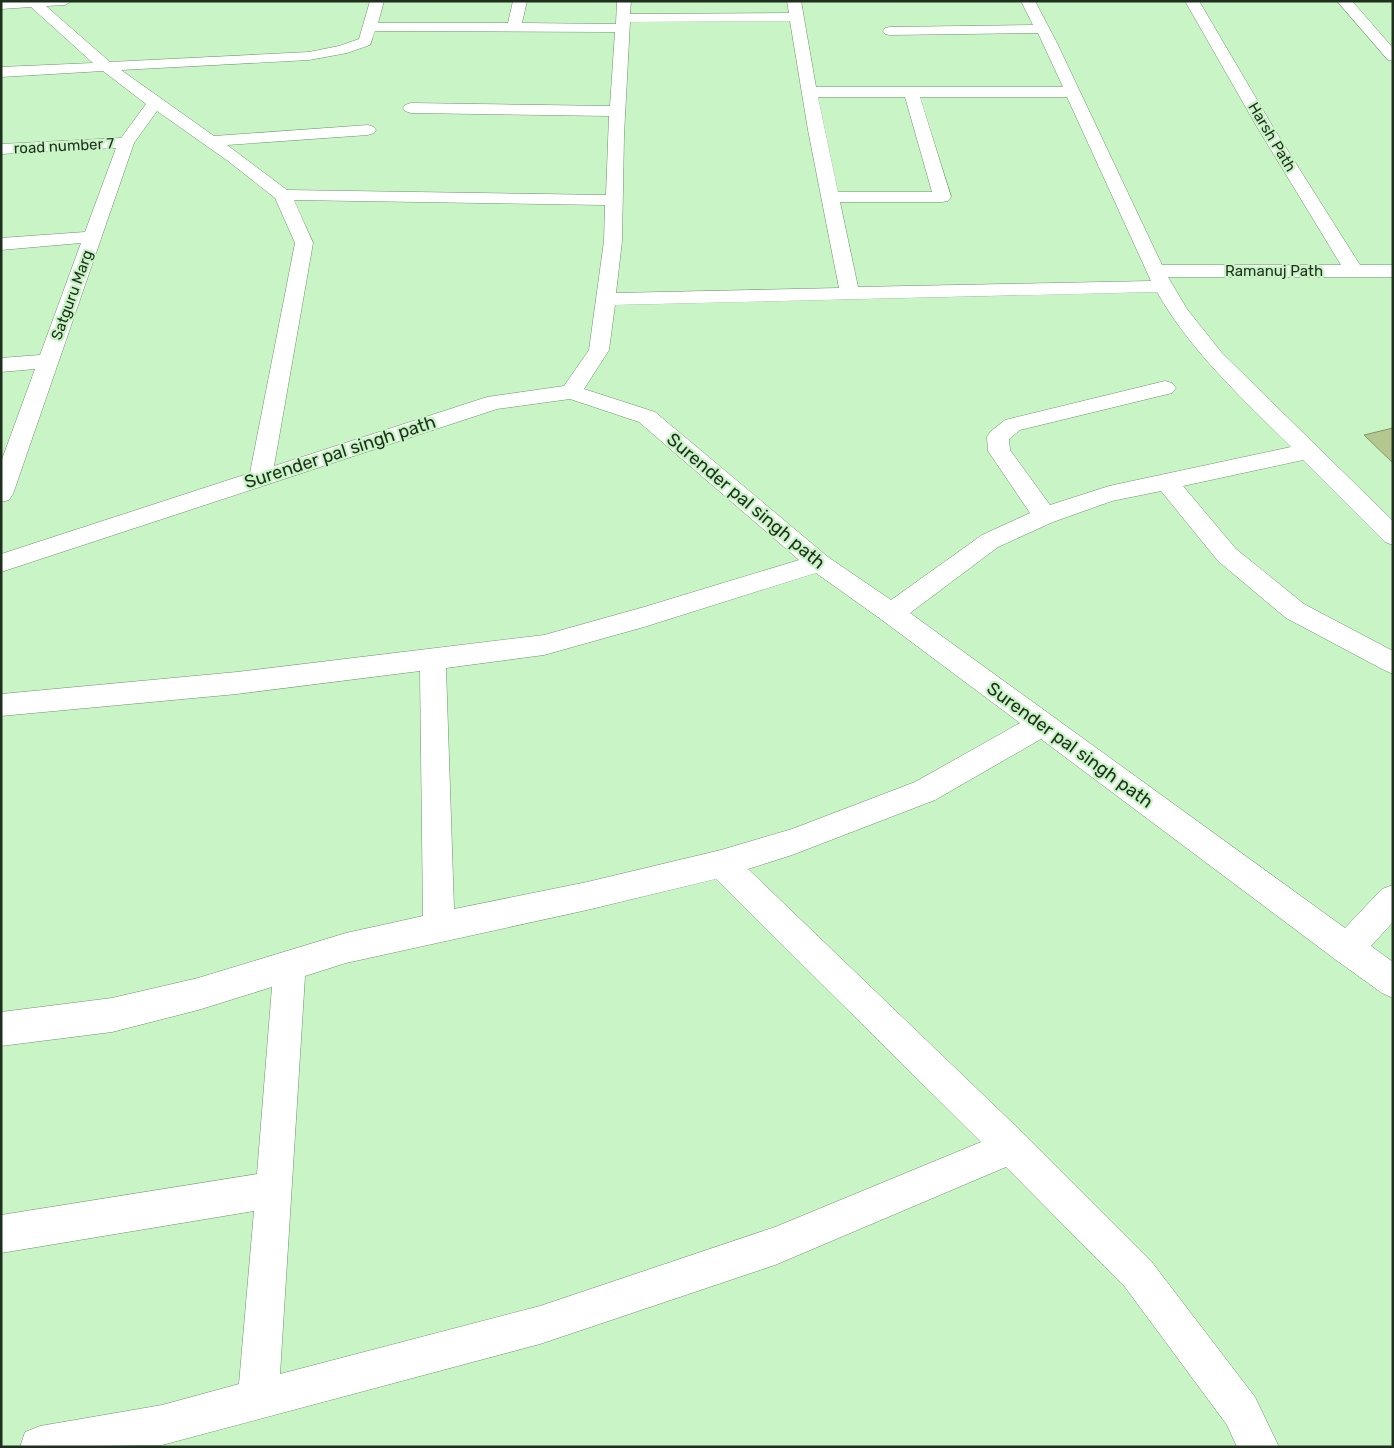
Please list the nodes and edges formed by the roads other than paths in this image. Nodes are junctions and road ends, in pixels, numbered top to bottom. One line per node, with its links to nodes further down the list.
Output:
1 (65, 1): 7 (street)
2 (377, 1): 11 (street)
3 (520, 1): 12 (street)
4 (1028, 1): 13 (street)
5 (1192, 1): 33 (street, Harsh Path)
6 (1344, 1): 15 (street)
7 (33, 2): 8 (street); 16 (street)
8 (1, 5)
9 (795, 9): 10 (street); 18 (street)
10 (624, 16): 12 (street); 23 (street)
11 (370, 27): 12 (street); 16 (street)
12 (514, 28)
13 (1043, 29): 14 (street); 20 (street)
14 (890, 32)
15 (1393, 57)
16 (106, 66): 17 (street); 21 (street)
17 (1, 72)
18 (809, 92): 19 (street); 29 (street)
19 (911, 92): 20 (street); 29 (street)
20 (1073, 92): 35 (street)
21 (155, 103): 25 (street); 26 (street, Satguru Marg)
22 (411, 108): 23 (street)
23 (618, 111): 30 (street)
24 (368, 130): 25 (street)
25 (209, 141): 28 (street)
26 (126, 143): 27 (street, road number 7); 31 (street, Satguru Marg)
27 (1, 149)
28 (283, 195): 30 (street); 43 (street)
29 (830, 197): 36 (street)
30 (614, 200): 37 (street)
31 (93, 237): 32 (street); 38 (street, Satguru Marg)
32 (1, 244)
33 (1354, 271): 34 (street, Ramanuj Path); 35 (street, Ramanuj Path)
34 (1393, 271)
35 (1159, 278): 36 (street, Ramanuj Path); 42 (street)
36 (850, 294): 37 (street, Ramanuj Path)
37 (606, 299): 41 (street)
38 (49, 361): 39 (street); 45 (street, Satguru Marg)
39 (1, 365)
40 (1165, 388): 46 (street)
41 (571, 392): 43 (street, Surender pal singh path); 48 (street, Surender pal singh path)
42 (1309, 451): 44 (street); 47 (street)
43 (260, 477): 49 (street, Surender pal singh path)
44 (1167, 482): 46 (street); 52 (street)
45 (1, 494)
46 (1045, 516): 50 (street)
47 (1393, 536)
48 (819, 563): 50 (street, Surender pal singh path); 51 (street)
49 (1, 564)
50 (891, 613): 54 (street, Surender pal singh path)
51 (433, 659): 53 (street); 57 (street)
52 (1393, 664)
53 (1, 706)
54 (1042, 724): 55 (street); 58 (street, Surender pal singh path)
55 (721, 864): 57 (street); 62 (street)
56 (1393, 899): 58 (street)
57 (439, 927): 59 (street)
58 (1347, 949): 60 (street, Surender pal singh path)
59 (290, 966): 61 (street); 63 (street)
60 (1393, 982)
61 (1, 1029)
62 (1011, 1147): 65 (street); 67 (street)
63 (273, 1190): 64 (street); 65 (street)
64 (1, 1234)
65 (258, 1400): 66 (street)
66 (40, 1447)
67 (1259, 1447)

